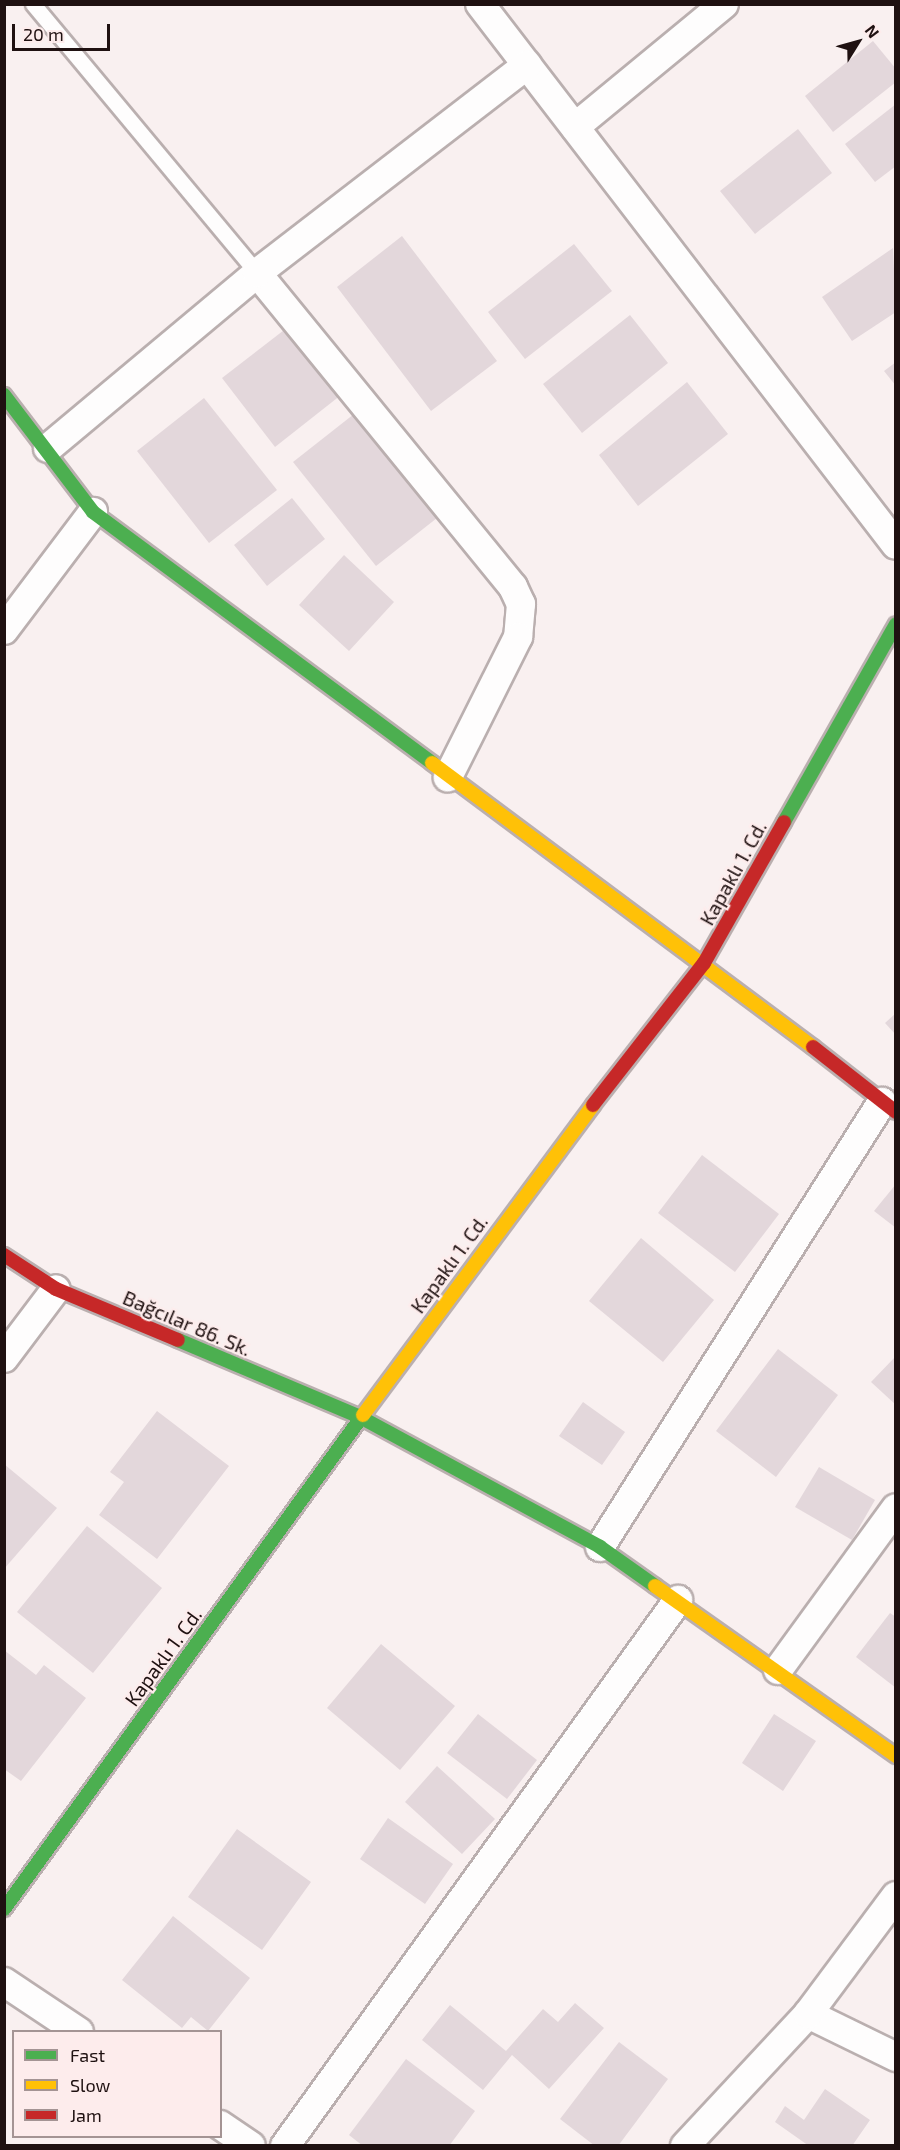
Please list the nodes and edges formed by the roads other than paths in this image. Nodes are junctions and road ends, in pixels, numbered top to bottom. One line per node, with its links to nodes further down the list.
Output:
1 (33, 4): 6 (lane)
2 (480, 4): 4 (street)
3 (724, 4): 5 (street)
4 (527, 65): 5 (street); 6 (street)
5 (575, 127): 10 (street)
6 (257, 273): 8 (street); 13 (street)
7 (4, 395): 8 (street)
8 (48, 448): 9 (street)
9 (93, 512): 12 (street); 13 (street)
10 (896, 544)
11 (896, 624): 14 (street, Kapaklı 1. Cd.)
12 (4, 630)
13 (448, 777): 14 (street)
14 (704, 963): 15 (street); 19 (street, Kapaklı 1. Cd.)
15 (889, 1107): 21 (street)
16 (4, 1255): 17 (street, Bağcılar 86. Sk.)
17 (56, 1289): 18 (street); 19 (street, Bağcılar 86. Sk.)
18 (4, 1358)
19 (360, 1417): 21 (street, Bağcılar 86. Sk.); 26 (street, Kapaklı 1. Cd.)
20 (896, 1508): 23 (street)
21 (600, 1547): 22 (street, Bağcılar 86. Sk.)
22 (678, 1600): 23 (street, Bağcılar 86. Sk.); 33 (street)
23 (778, 1670): 24 (street, Bağcılar 86. Sk.)
24 (896, 1756)
25 (896, 1896): 28 (street)
26 (4, 1909)
27 (4, 1982): 29 (street)
28 (808, 2014): 30 (street); 34 (street)
29 (77, 2030)
30 (896, 2057)
31 (222, 2126): 32 (street)
32 (251, 2145)
33 (285, 2145)
34 (685, 2145)

